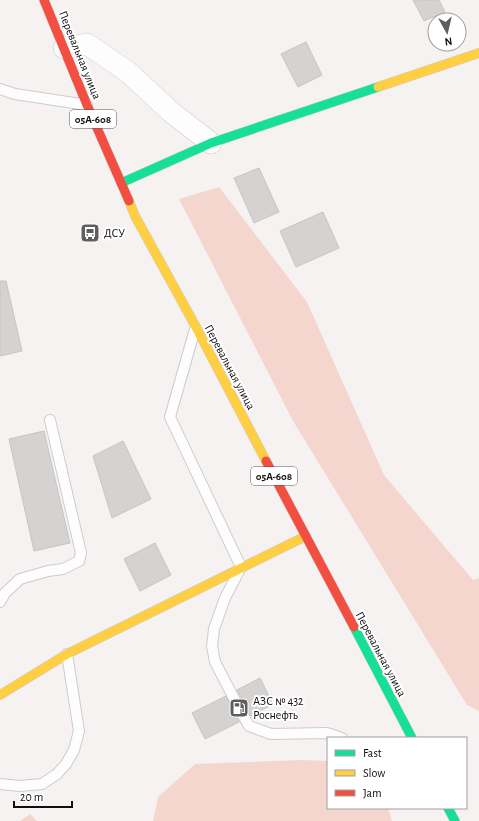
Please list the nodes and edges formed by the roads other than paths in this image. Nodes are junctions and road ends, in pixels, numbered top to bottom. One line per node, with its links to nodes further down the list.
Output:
1 (44, 0): 2 (main road, Перевальная улица / 05А-608)
2 (64, 48): 5 (main road, Перевальная улица / 05А-608); 6 (street)
3 (479, 53): 6 (main road)
4 (0, 89): 5 (lane)
5 (87, 105): 7 (main road, Перевальная улица / 05А-608)
6 (211, 143): 7 (main road)
7 (121, 183): 8 (main road, Перевальная улица / 05А-608)
8 (196, 328): 10 (main road, Перевальная улица / 05А-608); 11 (lane)
9 (50, 420): 12 (lane)
10 (306, 536): 11 (main road); 16 (main road, Перевальная улица / 05А-608)
11 (241, 567): 13 (main road); 15 (lane)
12 (0, 602)
13 (67, 654): 14 (main road); 17 (lane)
14 (0, 696)
15 (339, 737)
16 (411, 737)
17 (0, 784)
18 (448, 809): 19 (main road)
19 (454, 821)

